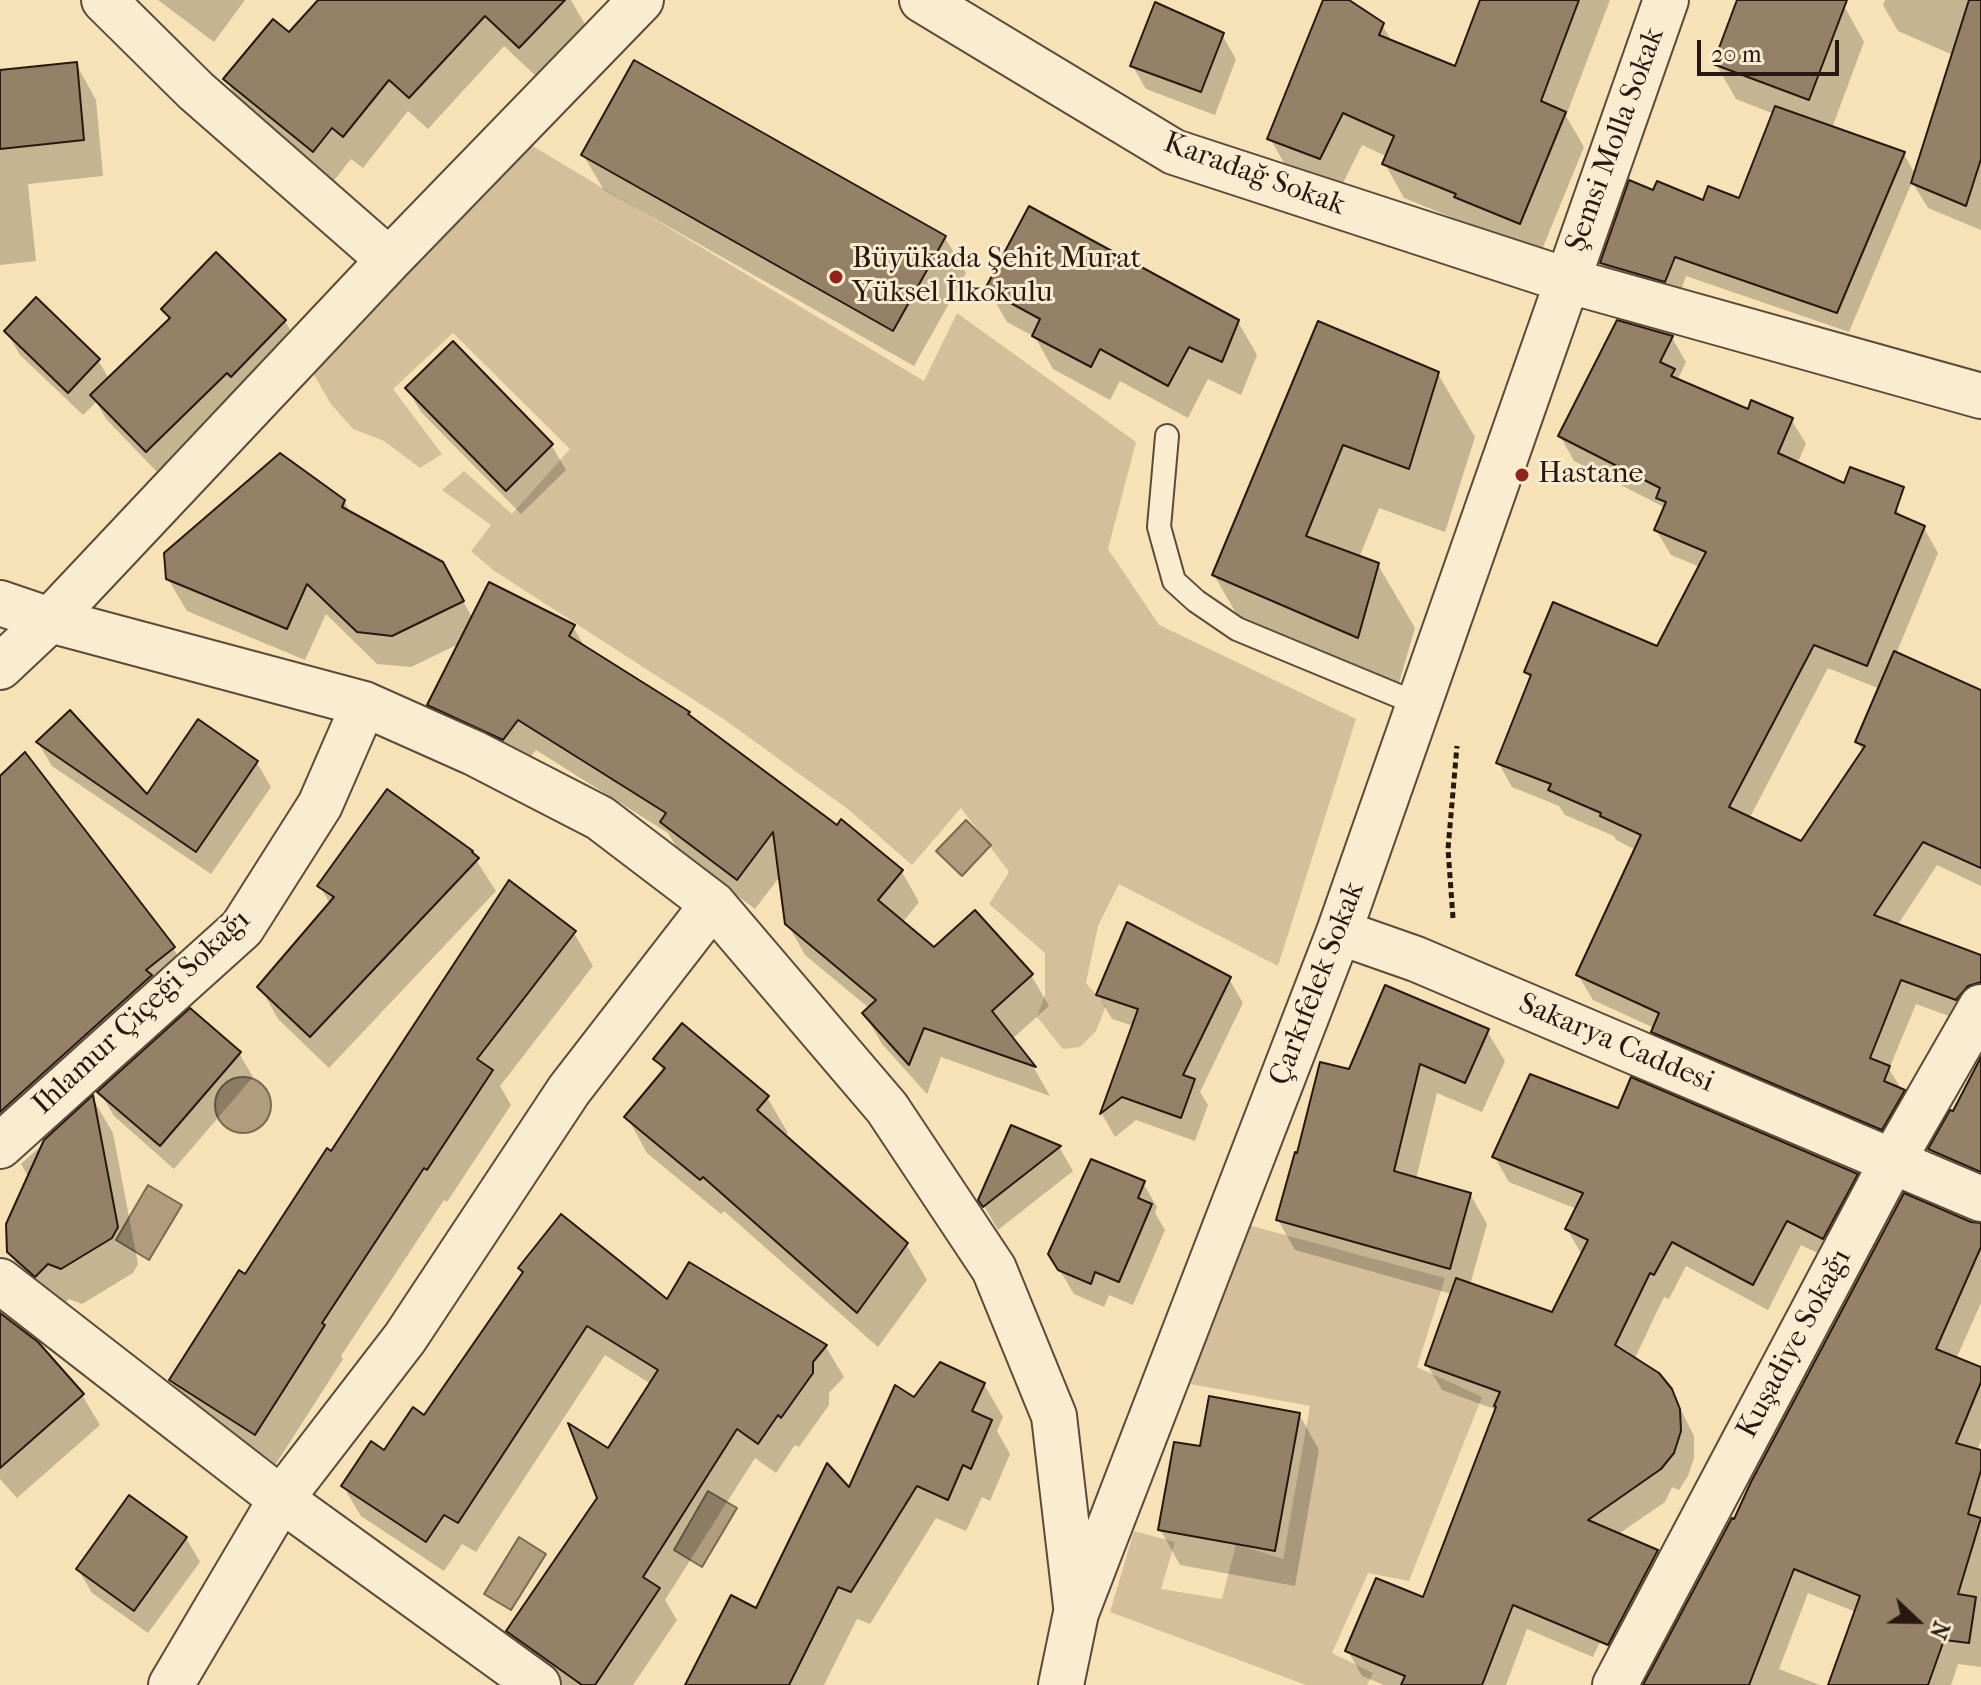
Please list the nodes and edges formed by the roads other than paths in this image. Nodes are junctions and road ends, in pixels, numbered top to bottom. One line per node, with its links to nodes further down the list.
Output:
1 (104, 0): 5 (street)
2 (641, 0): 5 (street)
3 (922, 0): 6 (street, Karadağ Sokak)
4 (1666, 0): 6 (street, Şemsi Molla Sokak)
5 (389, 260): 10 (street)
6 (1566, 280): 7 (street, Karadağ Sokak); 13 (street, Çarkıfelek Sokak)
7 (1981, 396)
8 (1167, 436): 13 (lane)
9 (0, 603): 10 (street)
10 (50, 620): 11 (street); 12 (street)
11 (0, 667)
12 (364, 704): 14 (street); 17 (street, Ihlamur Çiçeği Sokağı)
13 (1418, 704): 15 (street, Çarkıfelek Sokak)
14 (713, 904): 21 (street); 22 (street)
15 (1339, 932): 18 (street, Sakarya Caddesi); 22 (street, Çarkıfelek Sokak)
16 (1981, 1007): 18 (street, Kuşadiye Sokağı)
17 (0, 1146)
18 (1892, 1162): 19 (street, Sakarya Caddesi); 26 (street, Kuşadiye Sokağı)
19 (1981, 1199)
20 (0, 1281): 21 (street)
21 (281, 1499): 23 (street); 24 (street)
22 (1076, 1613): 25 (street, Çarkıfelek Sokak)
23 (171, 1685)
24 (538, 1685)
25 (1061, 1685)
26 (1615, 1685)

